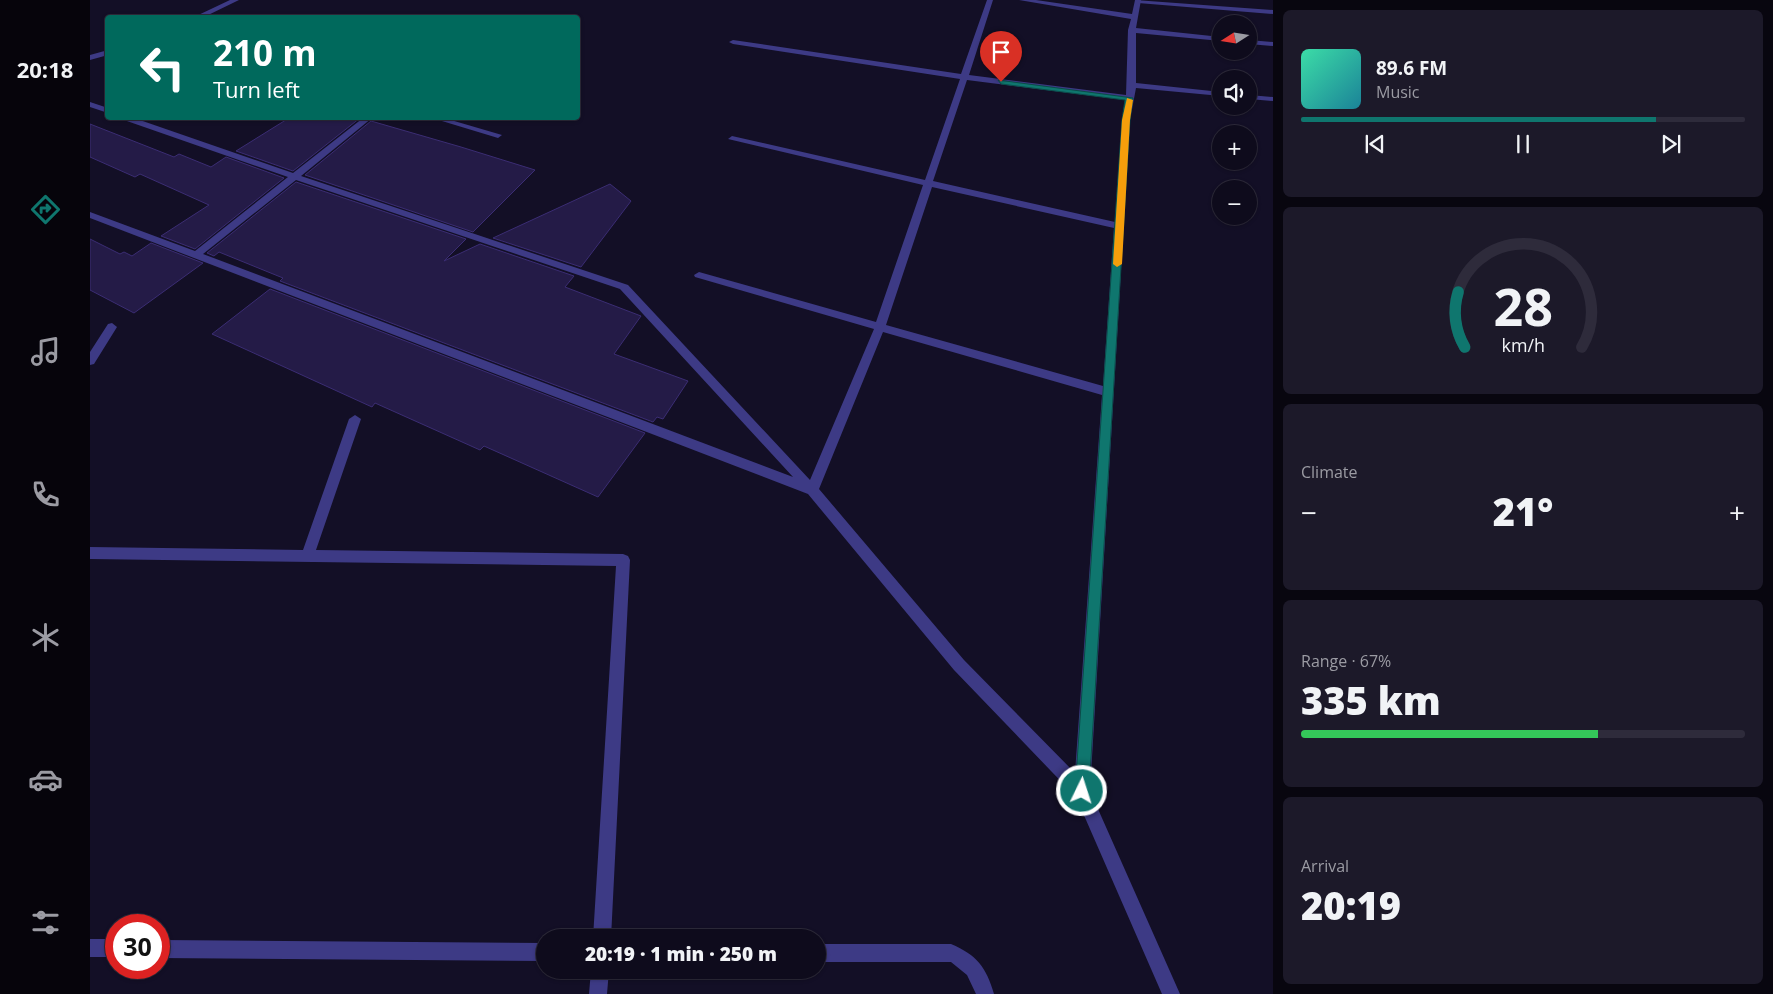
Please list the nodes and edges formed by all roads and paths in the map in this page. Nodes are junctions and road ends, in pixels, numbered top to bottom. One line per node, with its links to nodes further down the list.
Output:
1 (236, 0): 6 (street)
2 (990, 0): 15 (street)
3 (1022, 0): 7 (street)
4 (1138, 0): 5 (street); 7 (street)
5 (1273, 12)
6 (202, 15)
7 (1134, 17): 8 (street)
8 (1132, 30): 9 (street); 16 (street)
9 (1212, 38)
10 (733, 42): 15 (street)
11 (1258, 43): 12 (street)
12 (1273, 44)
13 (105, 53): 14 (street)
14 (90, 58)
15 (964, 77): 16 (street); 28 (street)
16 (1130, 92): 17 (street); 30 (street)
17 (1212, 94)
18 (1257, 98): 19 (street)
19 (1273, 99)
20 (90, 104): 21 (street)
21 (105, 110)
22 (133, 120): 27 (street)
23 (366, 120): 27 (street)
24 (443, 120): 25 (street)
25 (498, 135)
26 (732, 139): 28 (street)
27 (295, 177): 31 (street); 38 (street)
28 (929, 182): 30 (street); 34 (street)
29 (90, 215): 31 (street)
30 (1120, 226): 36 (street)
31 (196, 256): 38 (street)
32 (699, 275): 34 (street)
33 (112, 327): 35 (street)
34 (880, 327): 36 (street); 38 (street)
35 (90, 361)
36 (1108, 392): 41 (street)
37 (355, 419): 40 (street)
38 (812, 490): 41 (street)
39 (90, 553): 40 (street)
40 (307, 556): 42 (street)
41 (1082, 791): 51 (street)
42 (602, 929)
43 (90, 948): 44 (street)
44 (105, 948)
45 (170, 949): 46 (street)
46 (536, 952)
47 (826, 953): 50 (street)
48 (599, 979): 49 (street)
49 (598, 994)
50 (985, 994)
51 (1171, 994)

